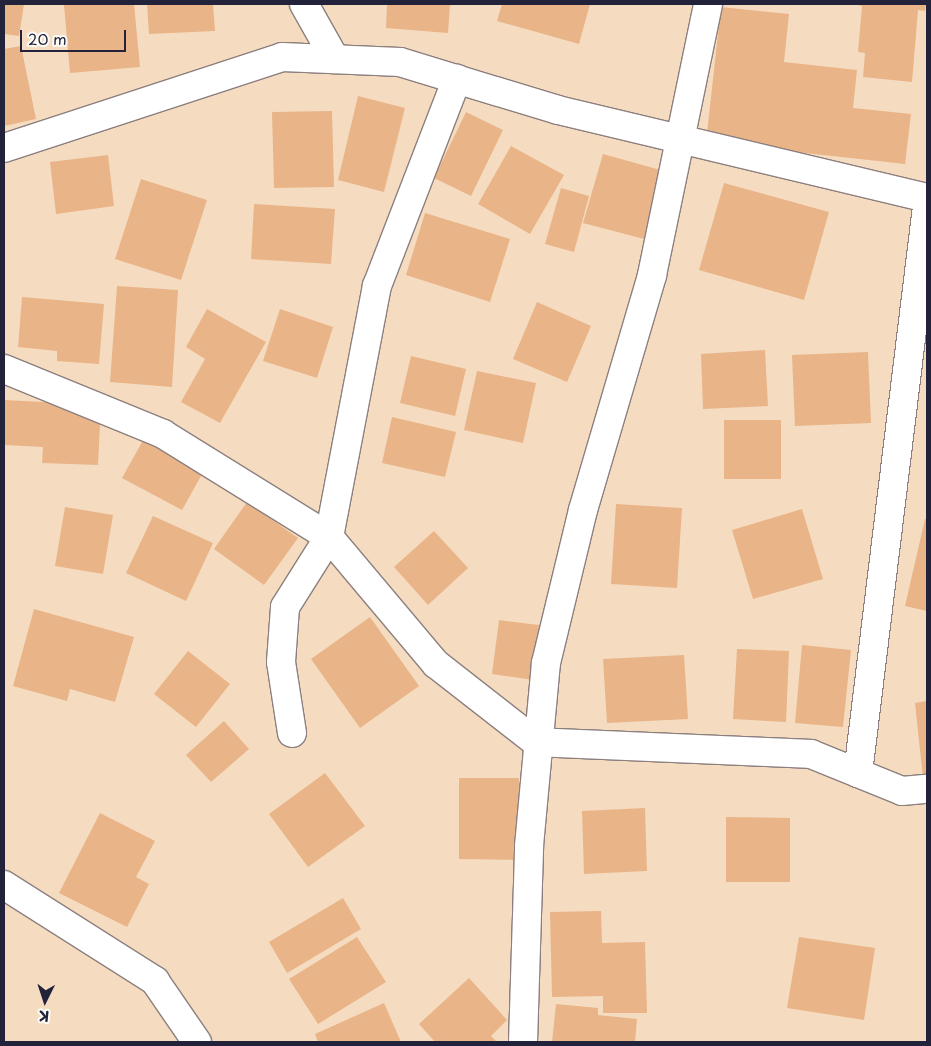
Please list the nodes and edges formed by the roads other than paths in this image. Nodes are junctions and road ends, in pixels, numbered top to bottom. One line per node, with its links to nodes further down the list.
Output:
1 (304, 4): 3 (street)
2 (708, 4): 5 (street)
3 (335, 59): 4 (street); 6 (street)
4 (457, 79): 5 (street); 10 (street)
5 (679, 140): 7 (street); 12 (street)
6 (4, 148)
7 (927, 198)
8 (927, 207): 13 (street)
9 (4, 369): 10 (street)
10 (329, 537): 11 (street); 12 (street)
11 (292, 733)
12 (536, 742): 13 (street); 17 (street)
13 (858, 773): 14 (street)
14 (927, 789)
15 (4, 885): 16 (street)
16 (197, 1042)
17 (523, 1042)

